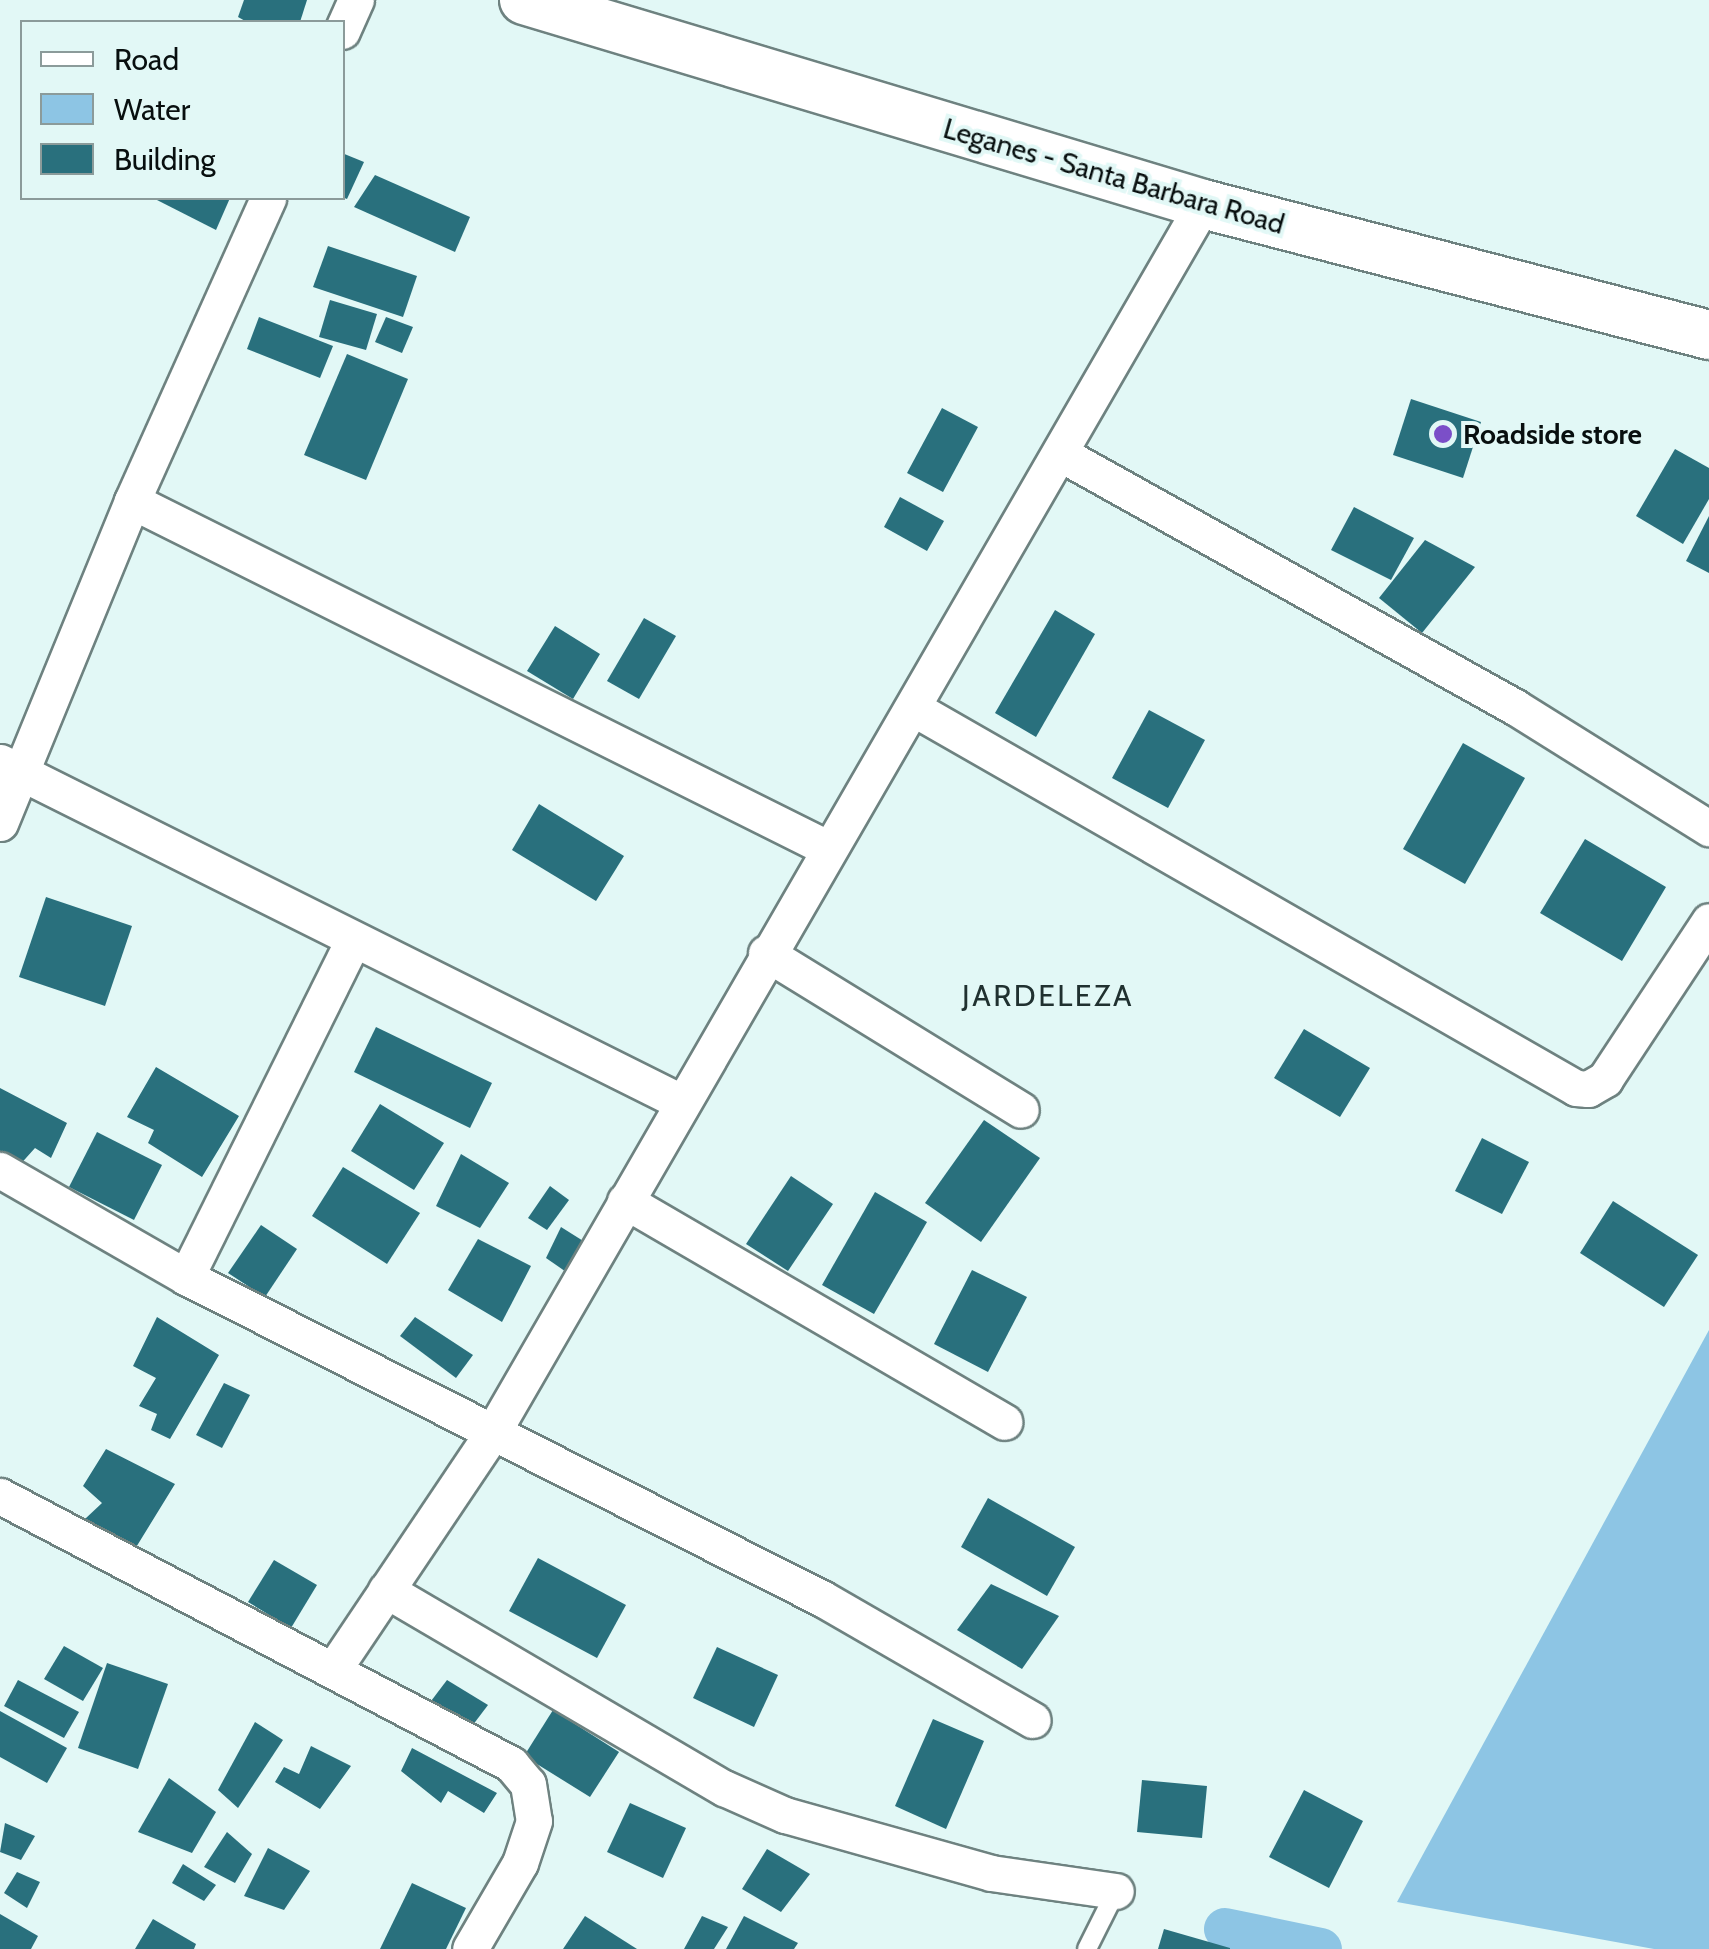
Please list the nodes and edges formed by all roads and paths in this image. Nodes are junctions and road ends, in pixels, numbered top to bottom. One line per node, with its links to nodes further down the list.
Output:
1 (356, 0): 3 (street)
2 (524, 0): 5 (main road, Leganes - Santa Barbara Road)
3 (345, 24)
4 (267, 200): 8 (street)
5 (1203, 204): 6 (main road, Leganes - Santa Barbara Road); 7 (street)
6 (1709, 335)
7 (1061, 454): 9 (street); 12 (street)
8 (132, 502): 10 (street); 13 (street)
9 (913, 708): 13 (street); 14 (street)
10 (11, 768): 11 (street); 15 (street)
11 (0, 823)
12 (1709, 828)
13 (829, 849): 16 (street)
14 (1709, 921)
15 (352, 942): 17 (street); 21 (street)
16 (766, 954): 17 (street); 18 (street)
17 (681, 1102): 20 (street)
18 (1021, 1110)
19 (0, 1170): 21 (street)
20 (625, 1200): 22 (street); 23 (street)
21 (186, 1277): 23 (street)
22 (1004, 1422)
23 (494, 1430): 25 (street); 27 (street)
24 (0, 1496): 26 (street)
25 (386, 1590): 26 (street); 28 (street)
26 (333, 1670): 29 (street)
27 (1033, 1720)
28 (1116, 1891): 30 (lane)
29 (470, 1949)
30 (1087, 1949)

